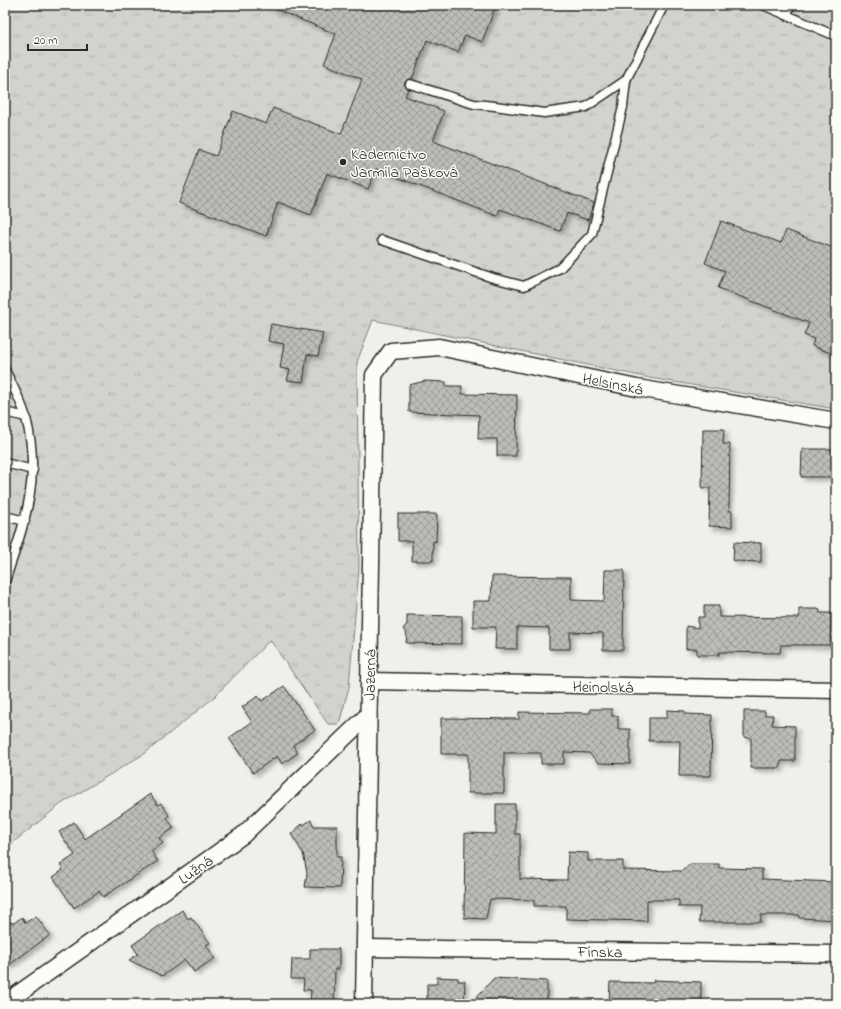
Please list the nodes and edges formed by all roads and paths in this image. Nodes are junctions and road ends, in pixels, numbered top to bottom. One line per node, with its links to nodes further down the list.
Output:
1 (664, 5): 6 (lane)
2 (763, 5): 4 (lane)
3 (791, 5): 4 (lane)
4 (786, 15): 5 (lane)
5 (836, 36)
6 (626, 80): 7 (lane); 8 (lane)
7 (410, 84)
8 (382, 240)
9 (391, 351): 13 (street, Helsinská); 20 (street, Jazerná)
10 (5, 370): 12 (lane)
11 (5, 412): 12 (lane)
12 (26, 417): 15 (lane)
13 (836, 421)
14 (5, 463): 15 (lane)
15 (34, 470): 17 (lane)
16 (5, 516): 17 (lane)
17 (26, 521): 18 (lane)
18 (7, 570): 19 (lane)
19 (5, 581)
20 (369, 681): 21 (street, Heinolská); 22 (street, Jazerná)
21 (836, 690)
22 (368, 715): 23 (street, Jazerná); 25 (street, Lužná)
23 (365, 948): 24 (street, Fínska); 26 (street, Jazerná)
24 (836, 954)
25 (5, 1003)
26 (364, 1004)

